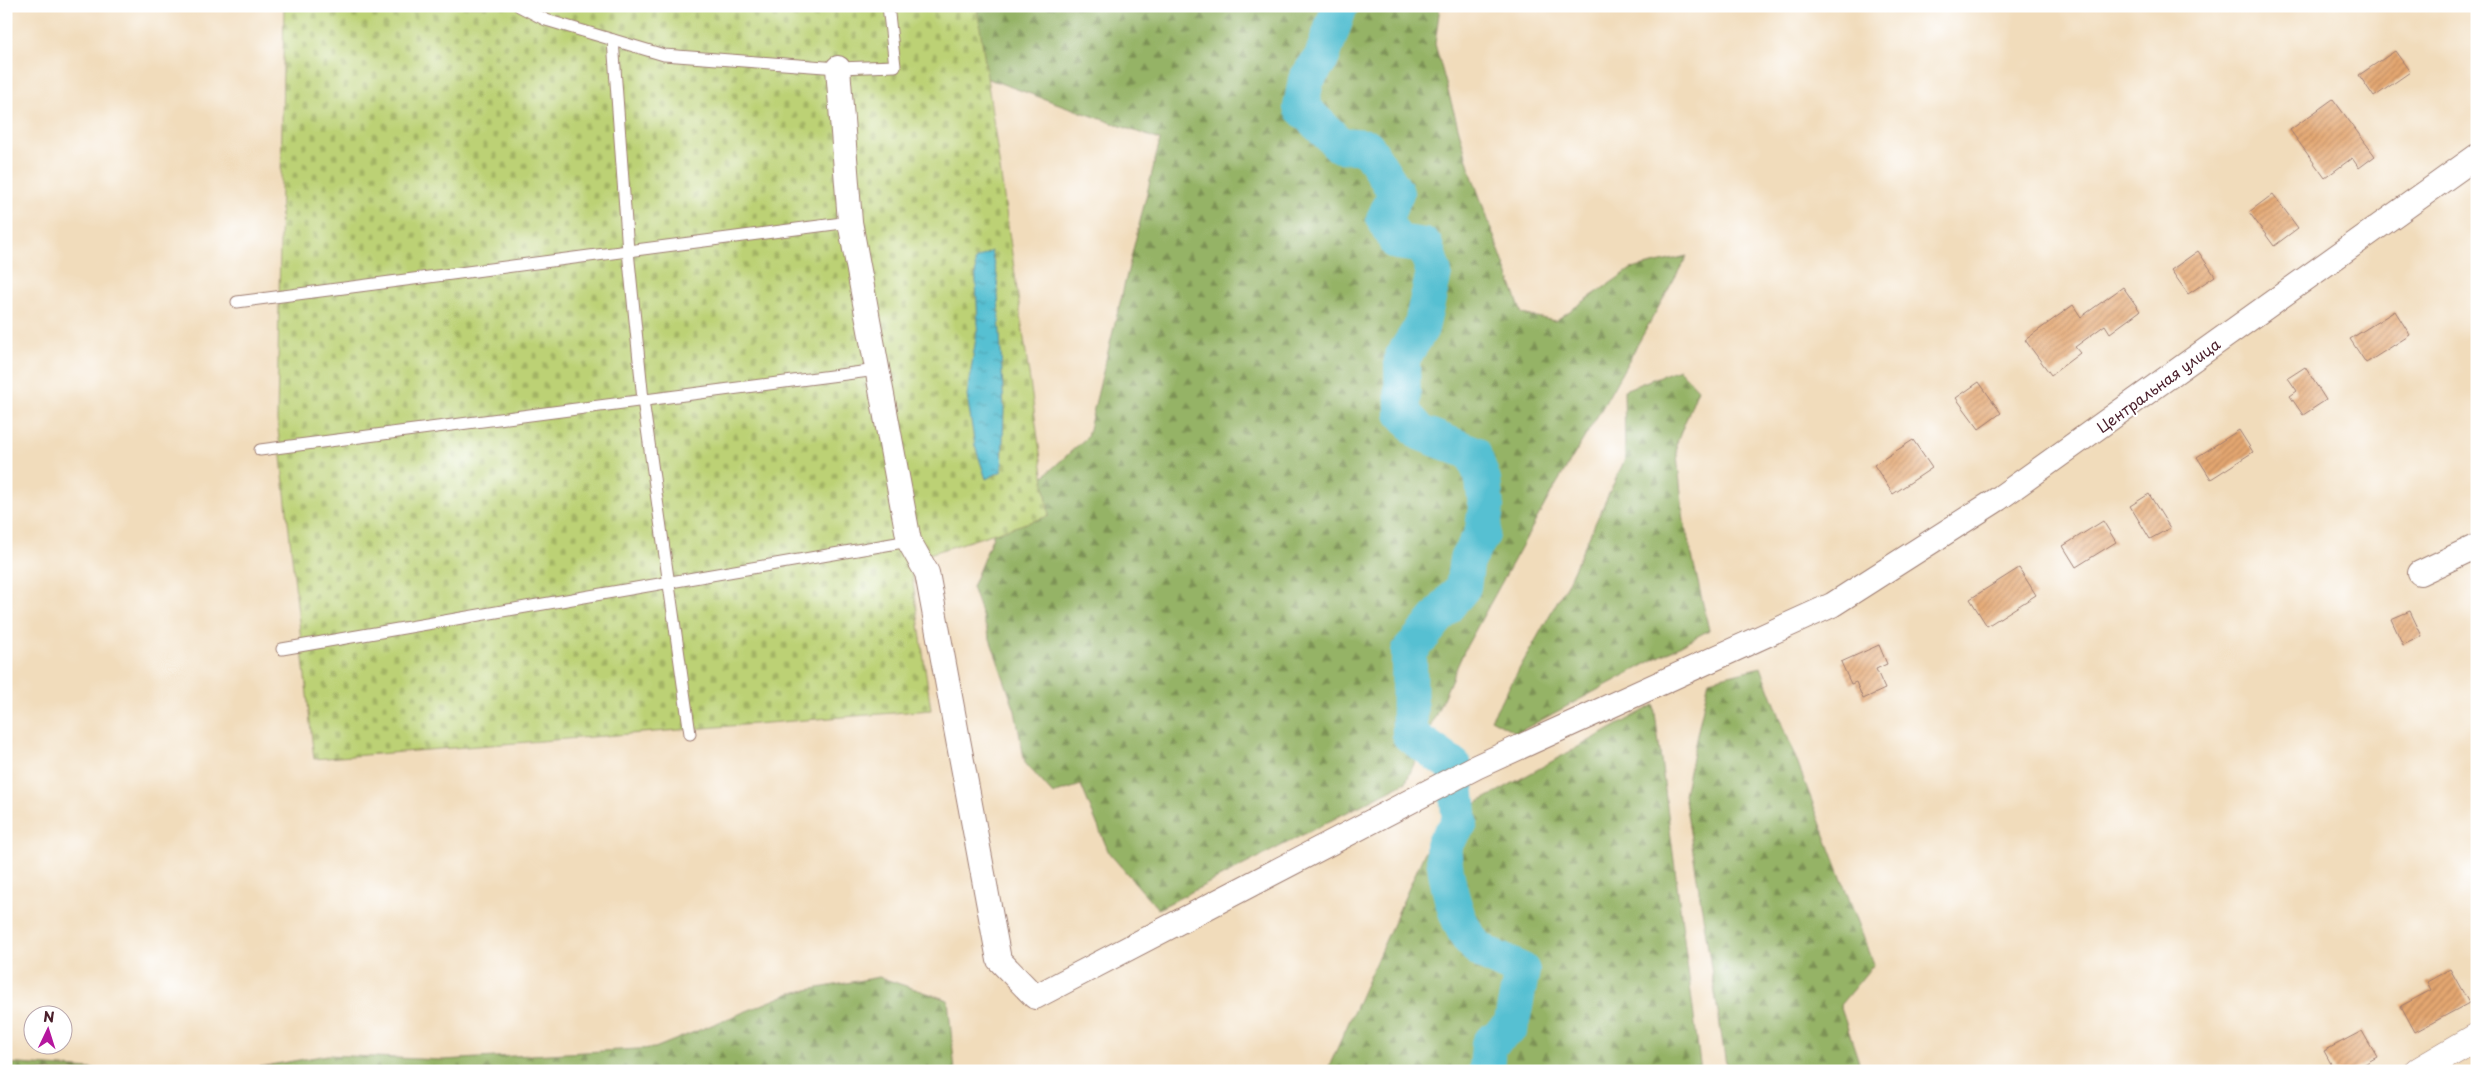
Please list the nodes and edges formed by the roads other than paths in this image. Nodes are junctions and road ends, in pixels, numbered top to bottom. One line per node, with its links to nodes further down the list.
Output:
1 (519, 6): 3 (lane)
2 (888, 6): 4 (lane)
3 (613, 40): 4 (lane); 7 (lane)
4 (838, 68): 6 (street)
5 (2477, 156): 12 (street, Центральная улица)
6 (850, 222): 7 (lane); 9 (street)
7 (628, 251): 8 (lane); 10 (lane)
8 (237, 302)
9 (877, 370): 10 (lane); 12 (street)
10 (643, 400): 11 (lane); 15 (lane)
11 (260, 450)
12 (910, 541): 15 (lane)
13 (2477, 546): 14 (street)
14 (2420, 573)
15 (668, 583): 16 (lane); 17 (lane)
16 (282, 649)
17 (690, 734)
18 (2477, 1037): 19 (main road)
19 (2419, 1071)

